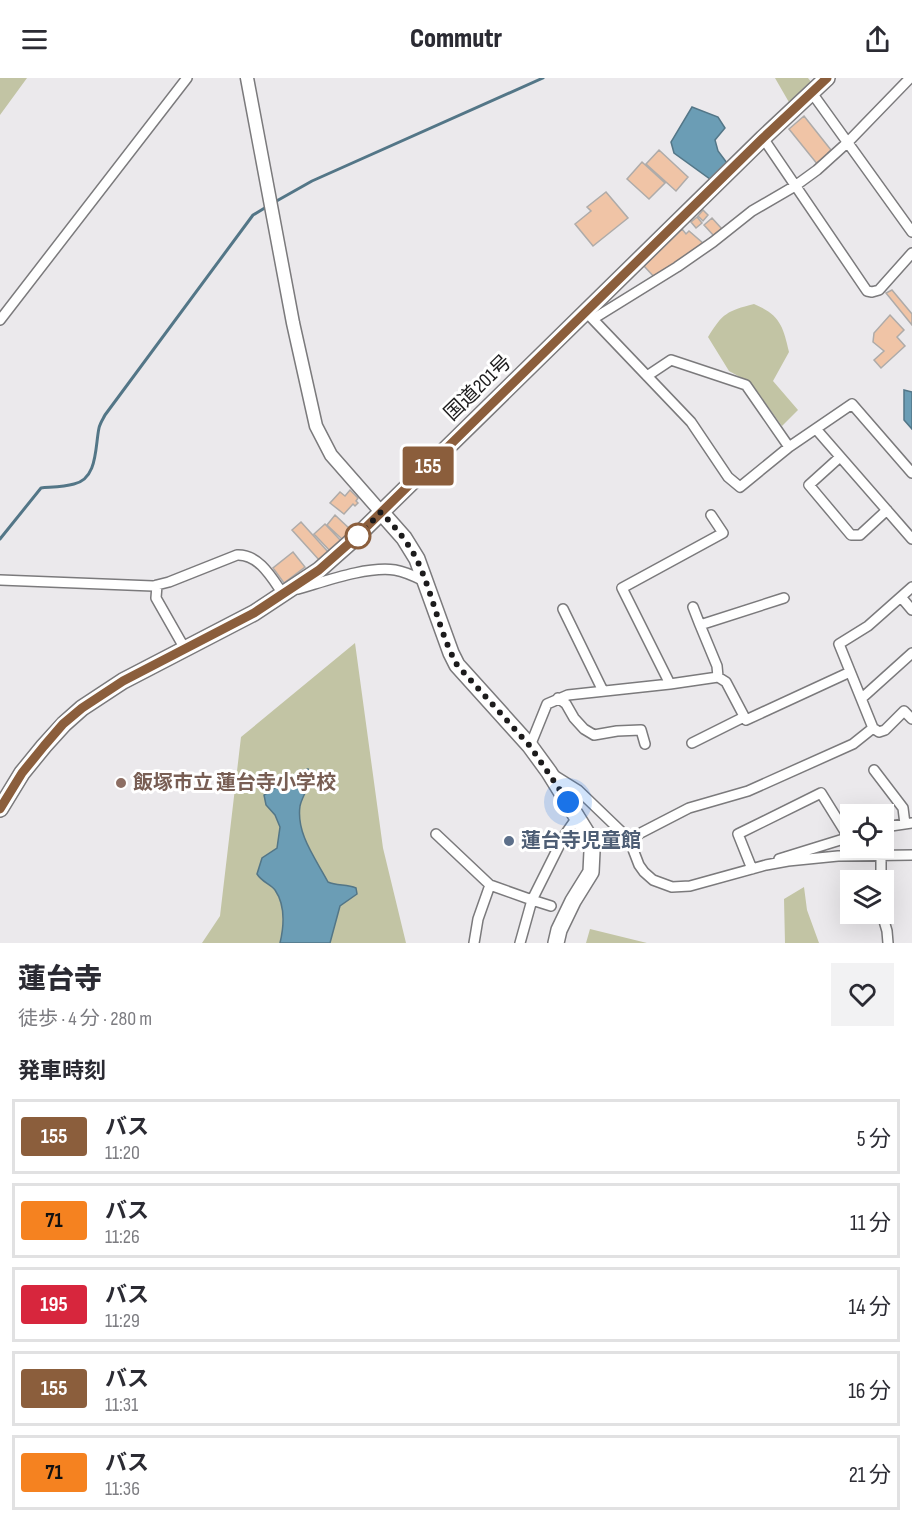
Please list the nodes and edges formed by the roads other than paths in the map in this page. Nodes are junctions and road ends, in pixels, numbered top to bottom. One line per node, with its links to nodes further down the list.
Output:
1 (187, 78): 12 (street)
2 (247, 78): 19 (street)
3 (827, 78): 5 (main road, 国道201号)
4 (910, 78): 7 (street)
5 (813, 93): 6 (main road, 国道201号); 7 (street)
6 (763, 138): 8 (street); 11 (main road, 国道201号)
7 (848, 142): 8 (street); 9 (street)
8 (795, 186): 10 (street); 11 (street)
9 (912, 232)
10 (912, 253)
11 (590, 315): 13 (street); 19 (main road, 国道201号)
12 (0, 320)
13 (647, 376): 15 (street); 15 (street)
14 (816, 429): 15 (street); 16 (street); 17 (street)
15 (789, 447)
16 (840, 457): 18 (street); 18 (street)
17 (912, 473)
18 (887, 510): 21 (street)
19 (381, 512): 23 (main road); 26 (main road, 国道201号)
20 (711, 514): 37 (street)
21 (912, 539)
22 (0, 580): 24 (street)
23 (426, 582): 26 (street); 46 (main road)
24 (157, 585): 26 (street); 33 (street)
25 (912, 587): 27 (street)
26 (283, 594): 33 (main road, 国道201号)
27 (901, 597): 31 (street); 35 (street)
28 (784, 598): 32 (street)
29 (693, 607): 32 (street)
30 (563, 609): 38 (street)
31 (912, 610)
32 (700, 625): 36 (street)
33 (185, 648): 49 (main road, 国道201号)
34 (912, 653): 40 (street)
35 (850, 672): 40 (street); 41 (street)
36 (718, 677): 37 (street); 41 (street)
37 (670, 684): 38 (street)
38 (603, 691): 39 (street)
39 (558, 698): 45 (street); 46 (street)
40 (862, 698): 43 (street)
41 (744, 717): 44 (street)
42 (912, 719): 43 (street)
43 (873, 728): 55 (street)
44 (692, 743)
45 (645, 744)
46 (530, 746): 48 (main road)
47 (874, 770): 52 (street)
48 (549, 772): 50 (main road); 55 (street)
49 (0, 809)
50 (578, 816): 63 (street); 68 (main road)
51 (840, 822): 61 (street)
52 (909, 823): 53 (street)
53 (894, 825)
54 (436, 834): 62 (street)
55 (629, 839): 61 (street)
56 (840, 840): 60 (street)
57 (912, 855): 59 (street)
58 (840, 856): 60 (street)
59 (894, 856)
60 (766, 865): 61 (street)
61 (752, 869)
62 (490, 885): 63 (street); 66 (street)
63 (532, 900): 64 (street); 67 (street)
64 (551, 906)
65 (885, 924): 69 (street)
66 (474, 943)
67 (520, 943)
68 (556, 943)
69 (888, 943)

